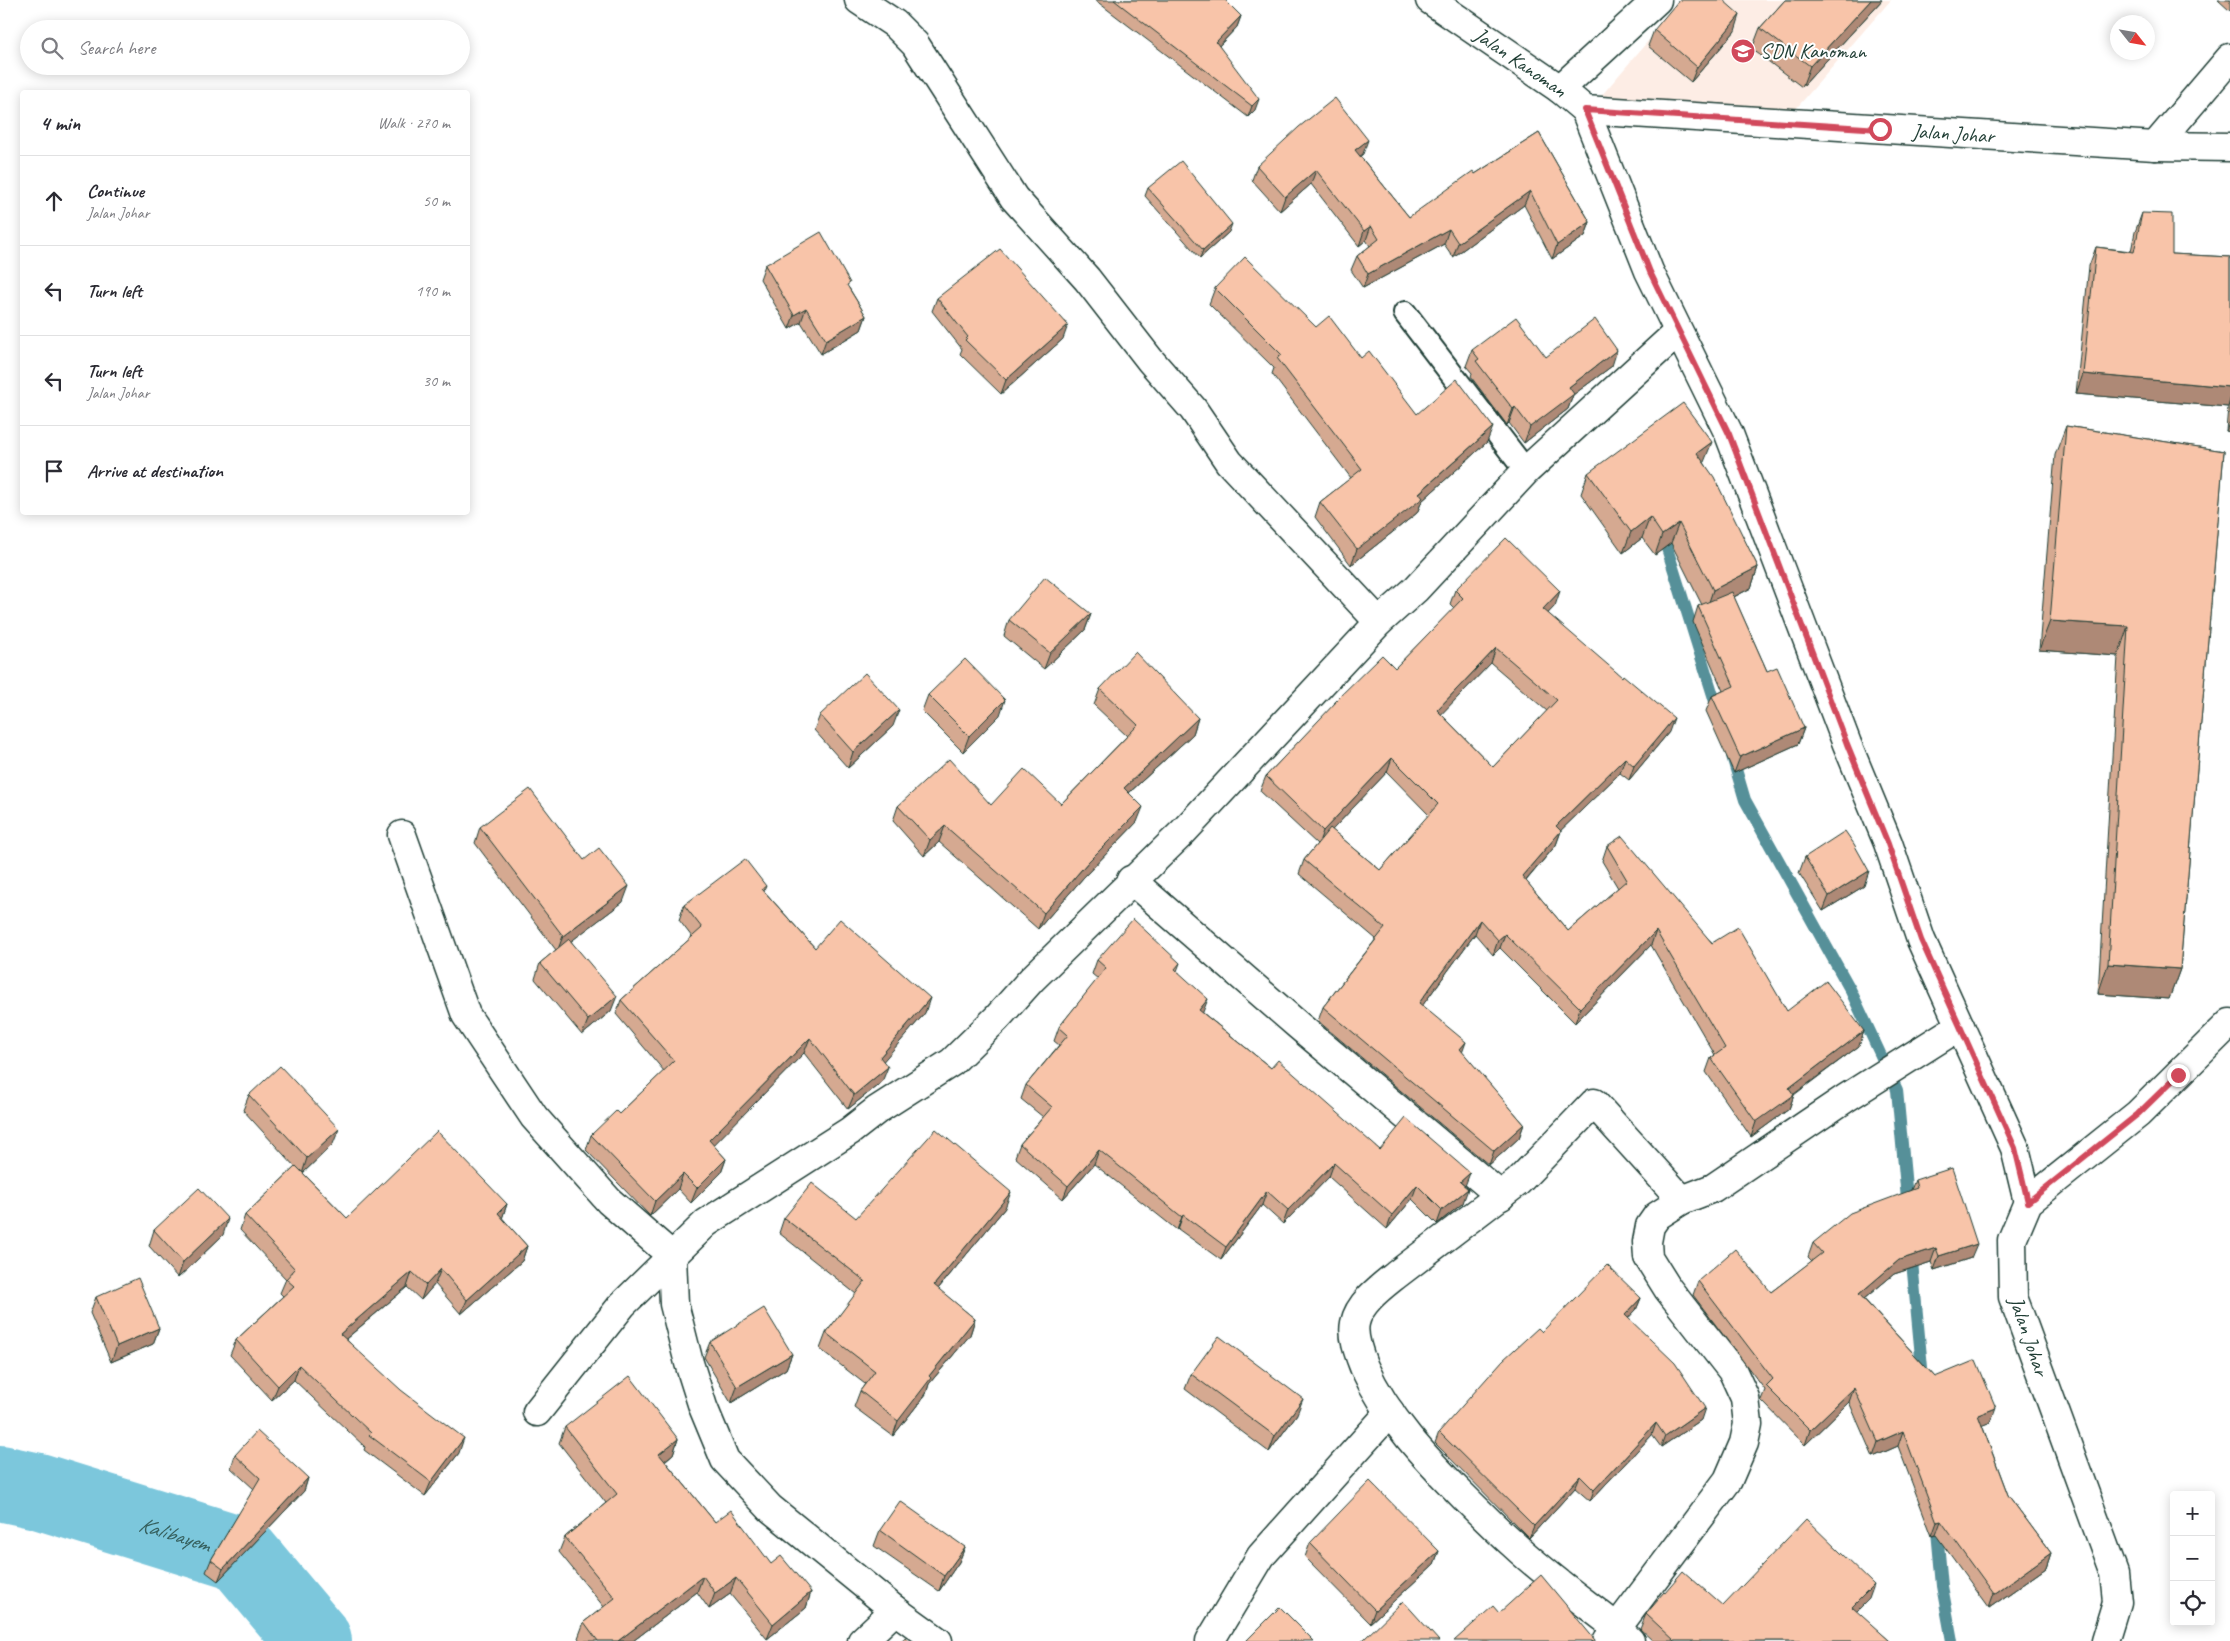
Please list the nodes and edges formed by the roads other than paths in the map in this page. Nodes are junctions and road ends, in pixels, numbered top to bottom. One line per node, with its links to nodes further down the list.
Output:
1 (859, 0): 12 (street)
2 (1430, 0): 5 (street, Jalan Kanoman)
3 (1657, 0): 5 (street)
4 (2230, 58): 7 (street)
5 (1560, 89): 6 (street, Jalan Kanoman)
6 (1585, 110): 7 (street, Jalan Johar); 10 (street)
7 (2155, 146): 8 (street, Jalan Johar)
8 (2230, 146)
9 (1405, 313): 11 (lane)
10 (1678, 332): 11 (street); 16 (street)
11 (1526, 471): 12 (street)
12 (1380, 622): 14 (street)
13 (402, 834): 20 (street)
14 (1132, 880): 17 (street); 20 (street)
15 (2230, 1023): 19 (street, Jalan Johar)
16 (1960, 1026): 18 (street); 19 (street)
17 (1501, 1196): 18 (street); 22 (street)
18 (1682, 1200): 24 (street)
19 (2028, 1202): 28 (street, Jalan Johar)
20 (672, 1256): 21 (street); 23 (street)
21 (537, 1412)
22 (1390, 1412): 24 (street); 27 (street)
23 (895, 1610): 25 (street); 26 (street)
24 (1618, 1637)
25 (862, 1641)
26 (938, 1641)
27 (1210, 1641)
28 (2106, 1641)

